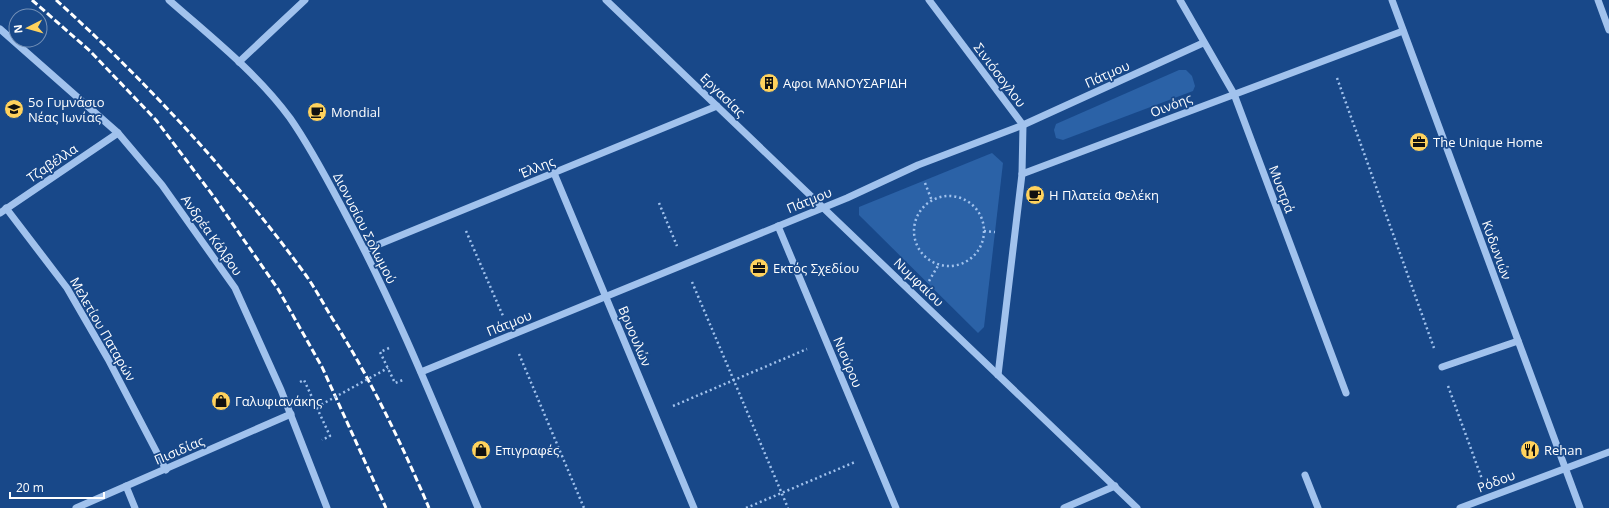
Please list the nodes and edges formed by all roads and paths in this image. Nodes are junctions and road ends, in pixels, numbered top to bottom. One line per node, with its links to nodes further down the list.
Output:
1 (169, 0): 13 (street, Διονυσίου Σολωμού)
2 (305, 0): 13 (street)
3 (606, 0): 15 (street, Εργασίας)
4 (929, 0): 16 (street, Σινιόσογλου)
5 (1180, 0): 11 (street, Μυστρά)
6 (1392, 0): 10 (street, Κυδωνιών)
7 (1598, 0): 9 (street)
8 (0, 29): 17 (street, Ανδρέα Κάλβου)
9 (1609, 30)
10 (1403, 31): 12 (street, Οινόης); 31 (street, Κυδωνιών)
11 (1203, 43): 14 (street, Μυστρά); 16 (street, Πάτμου)
12 (1330, 60): 14 (street, Οινόης); 33 (path)
13 (239, 62): 25 (street, Διονυσίου Σολωμού)
14 (1234, 94): 19 (street, Οινόης); 40 (street, Μυστρά)
15 (717, 106): 18 (street, Έλλης); 21 (street, Εργασίας)
16 (1023, 125): 19 (street, Σινιόσογλου); 21 (street, Πάτμου)
17 (118, 133): 22 (street, Τζαβέλλα); 42 (street, Ανδρέα Κάλβου)
18 (554, 173): 23 (street, Έλλης); 28 (street, Βρυουλών)
19 (1022, 174): 36 (street)
20 (659, 203): 27 (path)
21 (823, 207): 24 (street, Πάτμου); 36 (street, Νυμφαίου)
22 (3, 211): 48 (street, Μελετίου Παταρών)
23 (458, 212): 25 (street, Έλλης); 29 (path)
24 (778, 226): 27 (street, Πάτμου); 30 (street, Νισύρου)
25 (365, 250): 35 (street, Διονυσίου Σολωμού)
26 (967, 262): 26 (path)
27 (684, 264): 28 (street, Πάτμου); 38 (path)
28 (605, 297): 29 (street, Πάτμου); 43 (street, Βρυουλών)
29 (511, 336): 35 (street, Πάτμου); 59 (path)
30 (826, 341): 38 (path); 46 (street, Νισύρου)
31 (1518, 341): 33 (street); 47 (street, Κυδωνιών)
32 (380, 352): 34 (path)
33 (1442, 367): 54 (path)
34 (388, 368): 39 (path); 41 (path, bridge)
35 (421, 372): 58 (street, Διονυσίου Σολωμού)
36 (998, 375): 51 (street, Νυμφαίου)
37 (304, 380): 41 (path)
38 (734, 380): 43 (path); 52 (path)
39 (396, 383)
40 (1346, 393)
41 (317, 407): 44 (path)
42 (291, 414): 48 (street, Πισιδίας); 57 (street, Ανδρέα Κάλβου)
43 (654, 414): 60 (street, Βρυουλών)
44 (330, 436)
45 (1609, 452): 47 (street, Ρόδου)
46 (874, 454): 52 (path); 63 (street, Νισύρου)
47 (1565, 468): 54 (street, Ρόδου); 69 (street, Κυδωνιών)
48 (166, 470): 50 (street, Πισιδίας)
49 (1305, 475): 67 (street)
50 (126, 486): 55 (street, Πισιδίας); 56 (street)
51 (1115, 486): 53 (street, Νυμφαίου); 64 (street)
52 (782, 493): 61 (path); 62 (path)
53 (1125, 496): 65 (street); 66 (street, Νυμφαίου)
54 (1489, 497): 68 (street, Ρόδου)
55 (76, 508)
56 (136, 508)
57 (327, 508)
58 (478, 508)
59 (584, 508)
60 (694, 508)
61 (746, 508)
62 (788, 508)
63 (896, 508)
64 (1064, 508)
65 (1130, 508)
66 (1137, 508)
67 (1318, 508)
68 (1460, 508)
69 (1580, 508)

